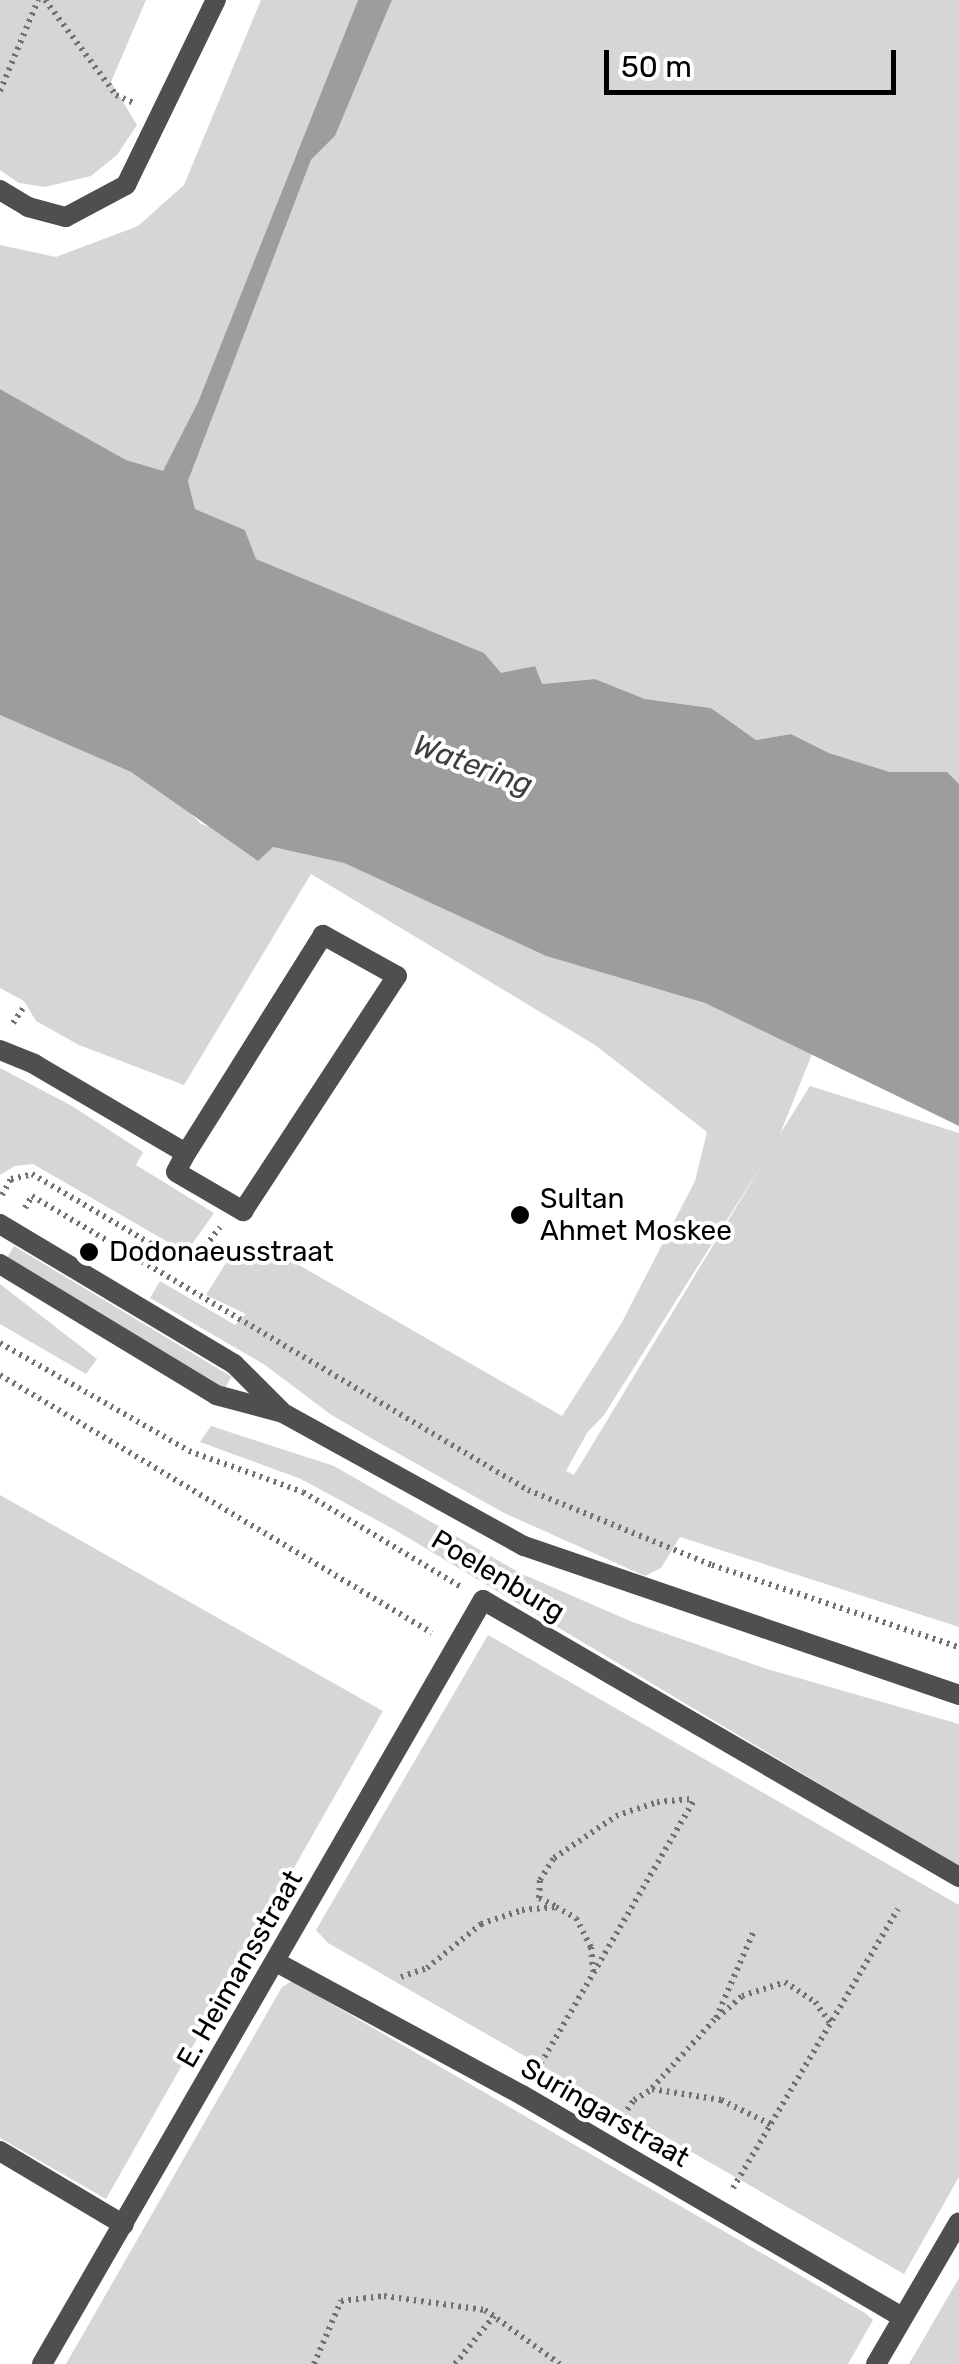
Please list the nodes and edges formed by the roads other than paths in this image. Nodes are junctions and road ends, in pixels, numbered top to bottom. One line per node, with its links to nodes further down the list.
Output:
1 (216, 0): 2 (street)
2 (0, 190)
3 (0, 1050): 4 (street)
4 (186, 1153): 4 (street)
5 (0, 1224): 7 (street, Poelenburg)
6 (0, 1264): 7 (street, Poelenburg)
7 (282, 1413): 9 (street, Poelenburg)
8 (484, 1600): 10 (street, Poelenburg); 11 (street, E. Heimansstraat)
9 (959, 1695)
10 (959, 1878)
11 (276, 1962): 14 (street, E. Heimansstraat); 15 (street, Suringarstraat)
12 (0, 2151): 14 (street)
13 (959, 2222): 15 (street)
14 (124, 2224): 16 (street, E. Heimansstraat)
15 (903, 2318): 17 (street)
16 (42, 2364)
17 (876, 2364)

